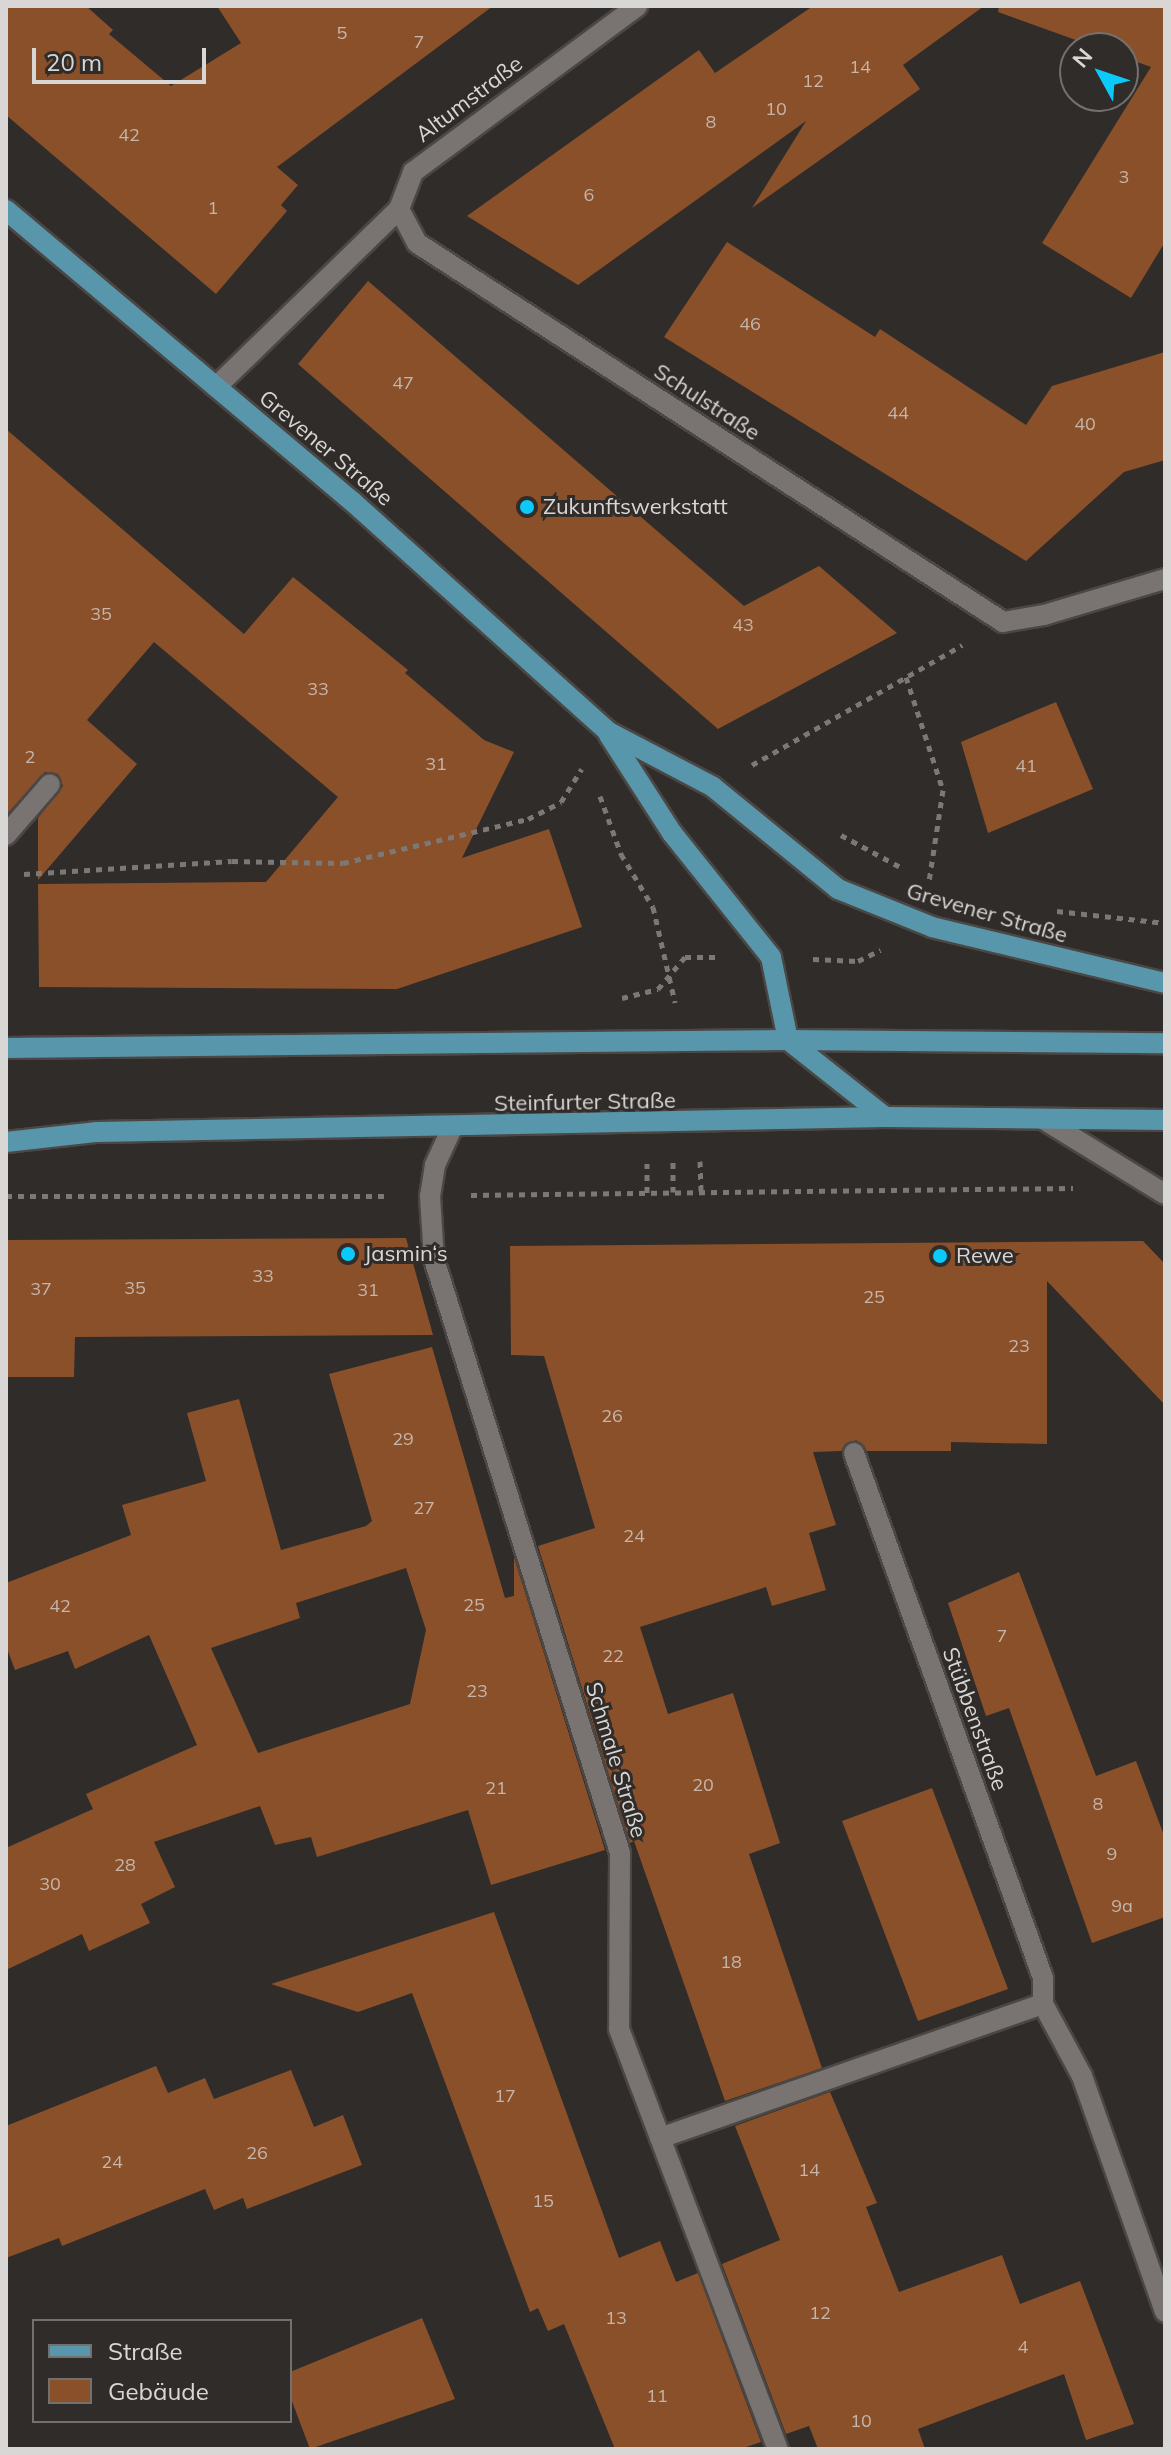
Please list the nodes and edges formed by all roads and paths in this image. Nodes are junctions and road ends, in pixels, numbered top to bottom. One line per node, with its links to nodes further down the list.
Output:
1 (637, 6): 2 (street, Altumstraße)
2 (399, 209): 4 (street, Altumstraße); 6 (street, Schulstraße)
3 (6, 210): 4 (main road, Grevener Straße)
4 (216, 387): 8 (main road, Grevener Straße)
5 (1165, 579): 6 (street)
6 (1003, 622): 7 (path)
7 (906, 677): 10 (path); 13 (path)
8 (607, 731): 10 (main road, Grevener Straße); 12 (path); 14 (path); 16 (main road, Grevener Straße)
9 (50, 784): 11 (street)
10 (713, 787): 15 (main road, Grevener Straße)
11 (6, 835)
12 (18, 875)
13 (929, 882)
14 (669, 979)
15 (1165, 983)
16 (788, 1040): 17 (main road); 18 (main road); 19 (main road)
17 (1165, 1043)
18 (6, 1048)
19 (885, 1117): 20 (main road, Steinfurter Straße); 22 (main road, Steinfurter Straße)
20 (1043, 1119): 21 (main road, Steinfurter Straße); 25 (street)
21 (1165, 1120)
22 (452, 1128): 23 (main road, Steinfurter Straße); 27 (street, Schmale Straße)
23 (6, 1142)
24 (1076, 1188): 27 (path)
25 (1165, 1194)
26 (6, 1196): 27 (path)
27 (430, 1196): 30 (street, Schmale Straße)
28 (854, 1453): 29 (street, Stübbenstraße)
29 (1043, 2004): 30 (street); 31 (street, Stübbenstraße)
30 (660, 2138): 32 (street, Schmale Straße)
31 (1165, 2312)
32 (778, 2449)

